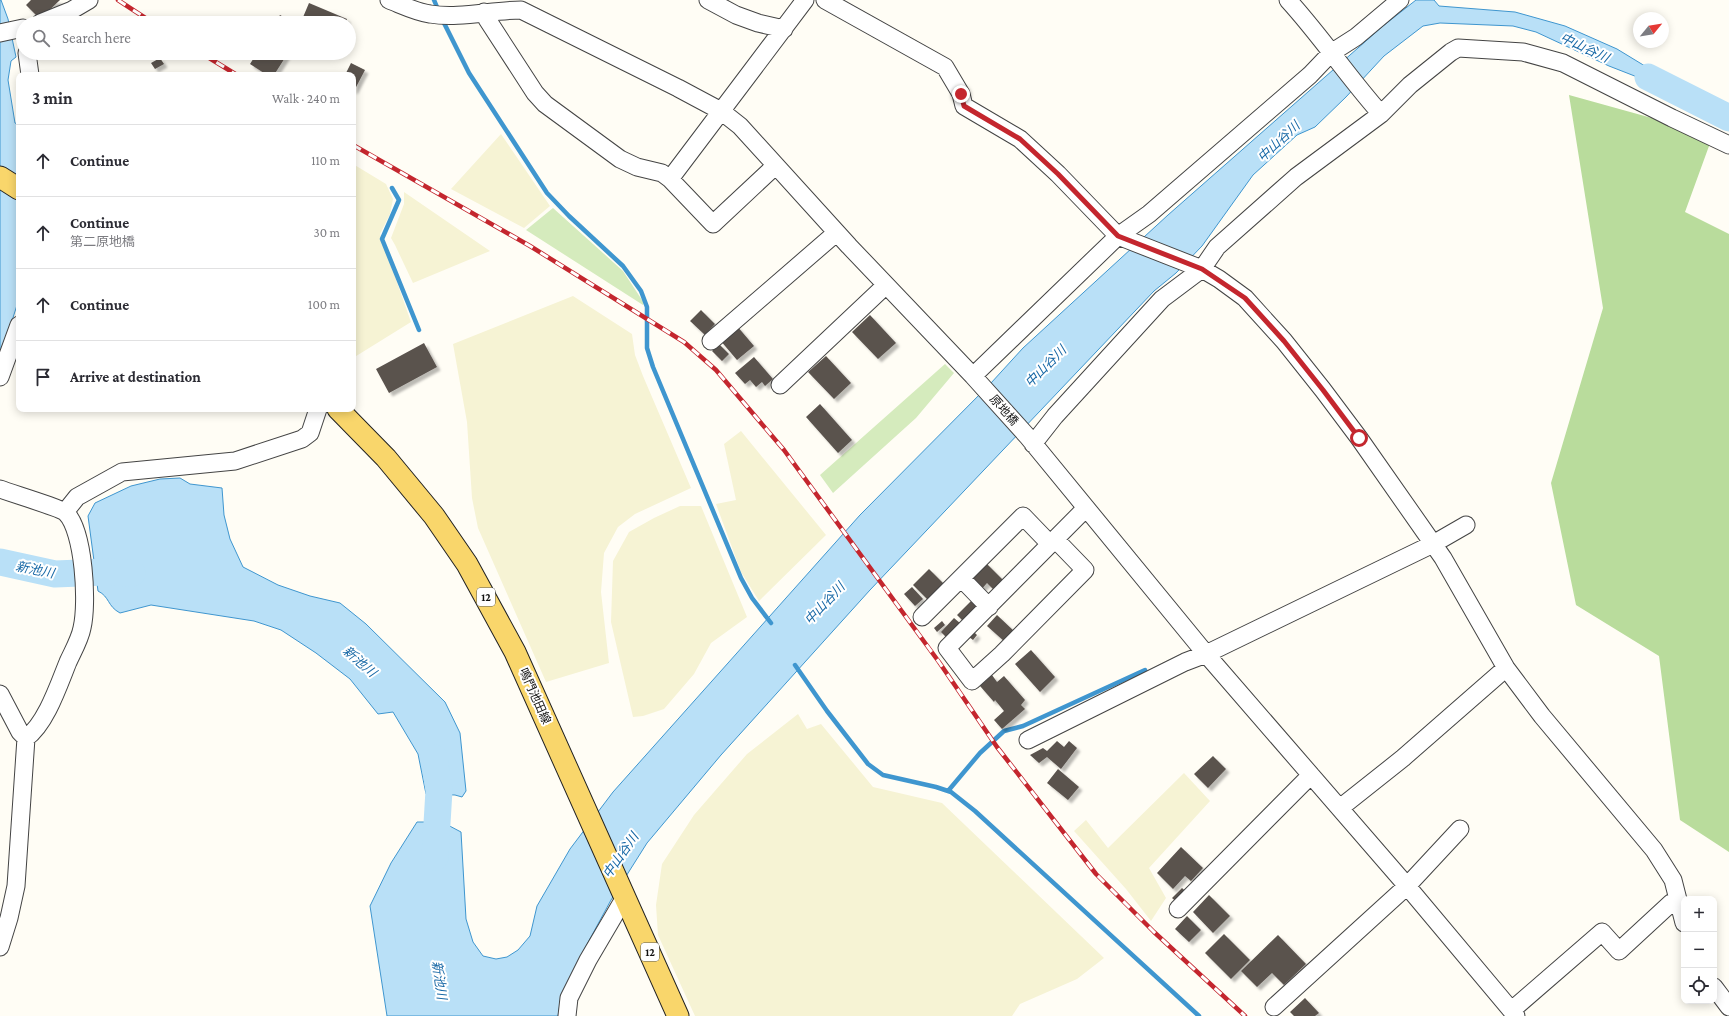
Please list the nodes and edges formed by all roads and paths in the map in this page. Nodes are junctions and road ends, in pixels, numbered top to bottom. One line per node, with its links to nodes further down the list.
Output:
1 (89, 0): 10 (street)
2 (389, 0): 9 (street, 原地橋)
3 (708, 0): 12 (street)
4 (805, 0): 12 (street)
5 (825, 0): 25 (street)
6 (1288, 0): 14 (street)
7 (1400, 0): 14 (street)
8 (500, 5): 9 (street, 原地橋); 17 (street, 原地橋)
9 (484, 12): 22 (street)
10 (57, 16)
11 (16, 29): 13 (street)
12 (784, 29): 17 (street)
13 (0, 33)
14 (1334, 57): 18 (street); 25 (street)
15 (28, 60): 16 (street)
16 (30, 72)
17 (721, 111): 20 (street, 原地橋); 22 (street)
18 (1379, 112): 19 (street); 26 (street)
19 (1729, 145)
20 (775, 166): 22 (street); 24 (street, 原地橋)
21 (0, 177): 23 (main road)
22 (670, 179)
23 (16, 187)
24 (836, 232): 27 (street, 原地橋); 29 (street)
25 (1124, 238): 26 (street); 31 (street)
26 (1197, 267): 35 (street); 41 (street)
27 (886, 286): 31 (street, 原地橋); 32 (street)
28 (16, 333): 30 (street)
29 (711, 341)
30 (0, 377)
31 (976, 380): 35 (street, 原地橋)
32 (780, 385)
33 (317, 412): 38 (street)
34 (341, 412): 55 (main road, 鳴門池田線 / 12)
35 (1031, 441): 37 (street, 原地橋)
36 (0, 489): 38 (street)
37 (1086, 508): 40 (street); 45 (street, 原地橋)
38 (65, 512): 48 (street)
39 (1466, 525): 41 (street)
40 (1053, 542): 42 (street); 43 (street); 43 (street)
41 (1433, 544): 45 (street); 46 (street)
42 (961, 578): 43 (street); 44 (street)
43 (989, 607)
44 (922, 617)
45 (1206, 654): 49 (street); 50 (street, 原地橋)
46 (1506, 668): 51 (street); 56 (street)
47 (0, 694): 48 (street)
48 (26, 738): 53 (street)
49 (1028, 740)
50 (1311, 775): 51 (street, 原地橋); 57 (street)
51 (1340, 808): 54 (street, 原地橋)
52 (1460, 829): 54 (street)
53 (8, 885): 59 (street)
54 (1407, 886): 61 (street); 63 (street, 原地橋)
55 (623, 893): 64 (street); 65 (main road, 鳴門池田線 / 12)
56 (1679, 901): 58 (street); 63 (street)
57 (1178, 909)
58 (1681, 910)
59 (0, 947)
60 (1717, 991): 62 (street)
61 (1274, 1007)
62 (1729, 1007)
63 (1514, 1013)
64 (567, 1016)
65 (678, 1016)

